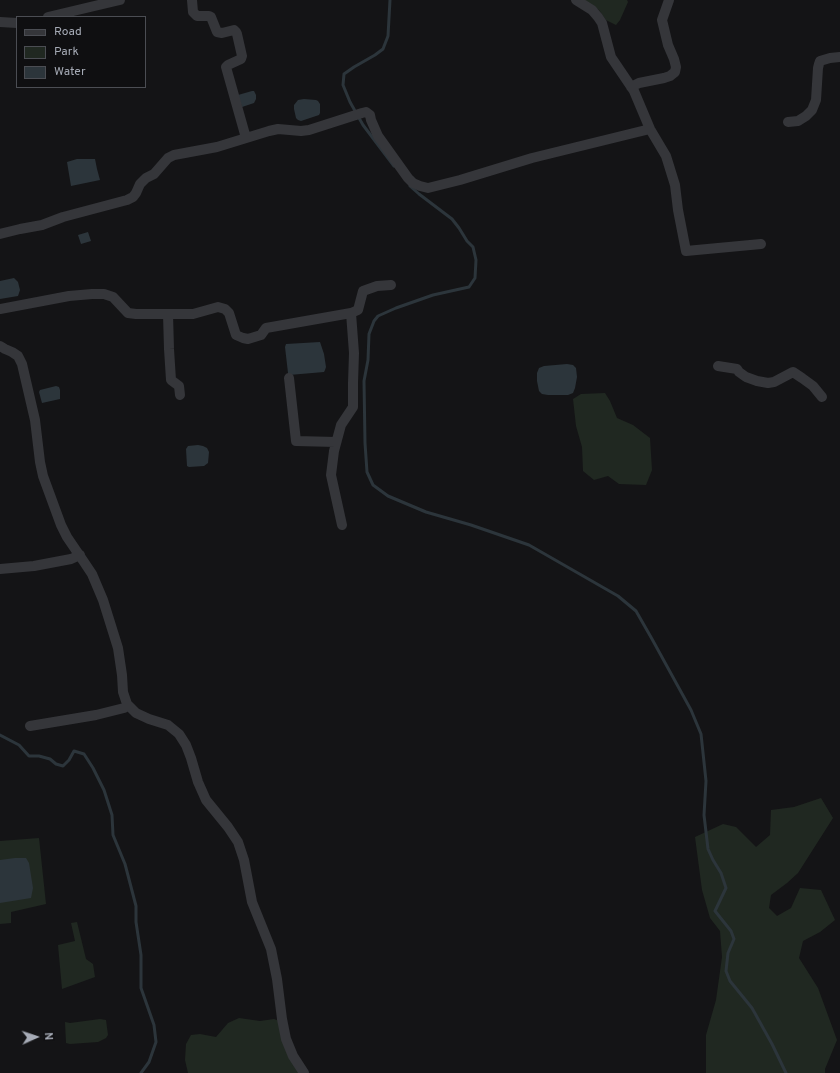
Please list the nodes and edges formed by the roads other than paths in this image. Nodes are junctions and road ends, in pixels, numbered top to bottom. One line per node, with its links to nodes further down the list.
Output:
1 (120, 0): 5 (street)
2 (192, 0): 12 (street)
3 (576, 0): 9 (street)
4 (669, 0): 9 (street)
5 (62, 15)
6 (0, 22): 7 (street)
7 (16, 23)
8 (840, 57): 10 (street)
9 (631, 87): 11 (street)
10 (788, 122)
11 (650, 129): 12 (street); 14 (street)
12 (246, 138): 13 (street)
13 (0, 234)
14 (761, 244)
15 (391, 285): 17 (street)
16 (0, 309): 18 (street)
17 (352, 313): 18 (street); 24 (street)
18 (168, 314): 22 (street)
19 (0, 346): 26 (street)
20 (718, 366): 23 (street)
21 (289, 378): 24 (street)
22 (180, 395)
23 (822, 397)
24 (336, 442): 25 (street)
25 (342, 525)
26 (80, 555): 27 (street); 28 (street)
27 (0, 569)
28 (128, 706): 29 (street); 30 (street)
29 (30, 726)
30 (304, 1073)

